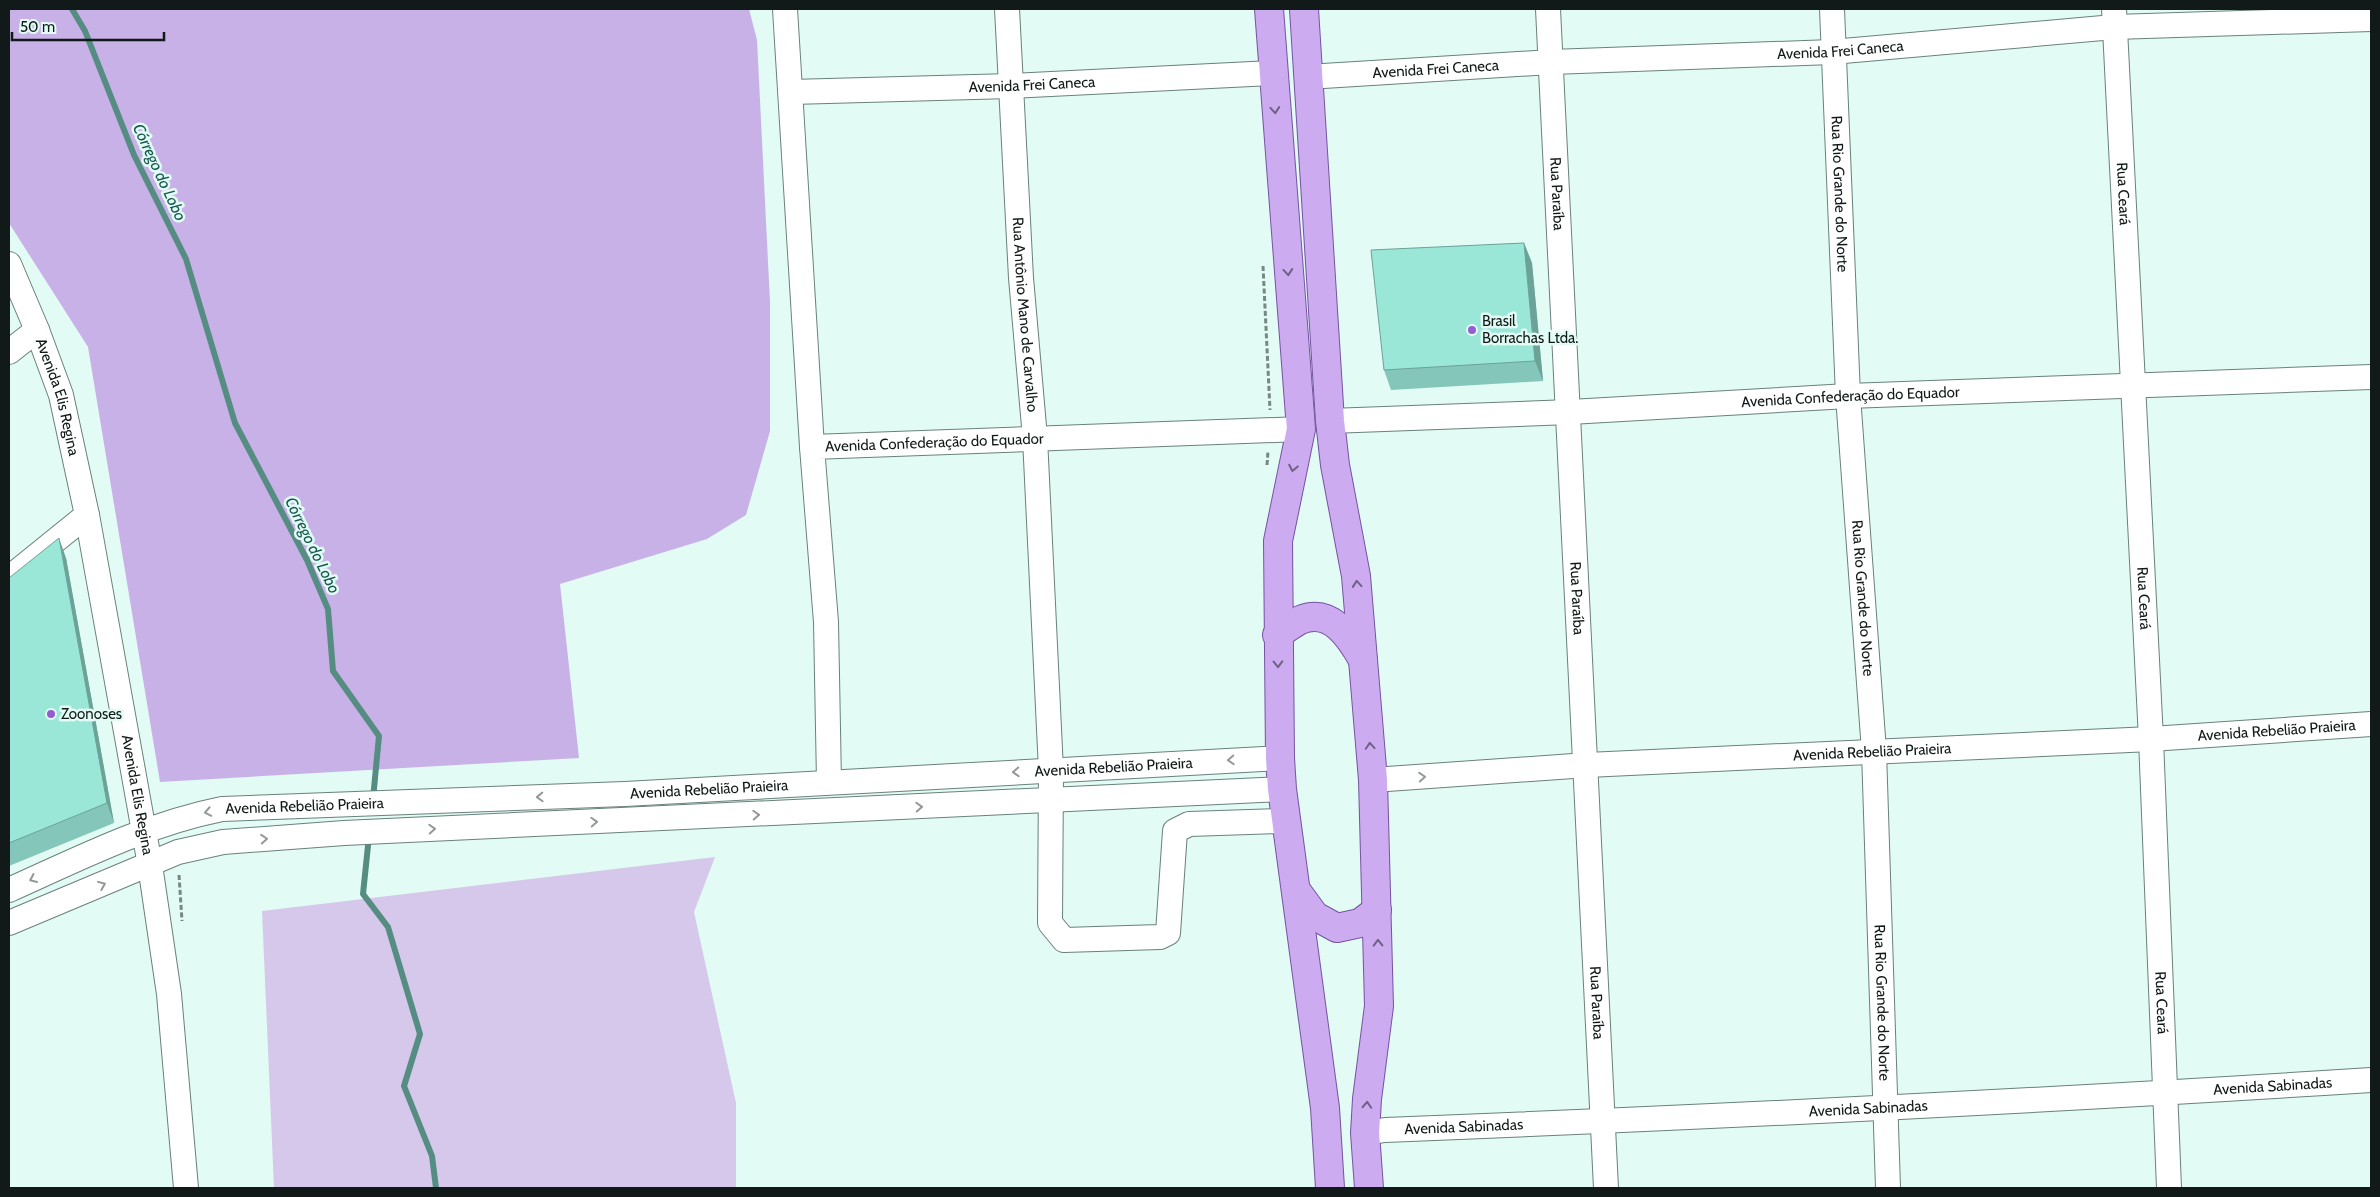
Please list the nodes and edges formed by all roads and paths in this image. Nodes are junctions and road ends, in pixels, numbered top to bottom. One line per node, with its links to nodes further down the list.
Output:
1 (786, 9): 14 (street)
2 (1008, 9): 13 (street, Rua Antônio Mano de Carvalho)
3 (1269, 9): 11 (main road)
4 (1304, 9): 12 (main road)
5 (1548, 9): 10 (street, Rua Paraíba)
6 (1832, 9): 9 (street, Rua Rio Grande do Norte)
7 (2114, 18): 8 (street, Avenida Frei Caneca); 9 (street, Avenida Frei Caneca); 19 (street, Rua Ceará)
8 (2371, 19)
9 (1832, 52): 10 (street, Avenida Frei Caneca); 20 (street, Rua Rio Grande do Norte)
10 (1551, 62): 12 (street, Avenida Frei Caneca); 21 (street, Rua Paraíba)
11 (1272, 73): 13 (street, Avenida Frei Caneca); 23 (main road, one-way to 23)
12 (1307, 77): 22 (main road)
13 (1011, 86): 14 (street, Avenida Frei Caneca); 24 (street, Rua Antônio Mano de Carvalho)
14 (791, 92): 25 (street)
15 (9, 264): 16 (street, Avenida Elis Regina)
16 (37, 330): 17 (street); 26 (street, Avenida Elis Regina)
17 (9, 352)
18 (2371, 377): 19 (street, Avenida Confederação do Equador)
19 (2133, 386): 20 (street, Avenida Confederação do Equador); 31 (street, Rua Ceará)
20 (1848, 396): 21 (street, Avenida Confederação do Equador); 32 (street, Rua Rio Grande do Norte)
21 (1570, 412): 22 (street, Avenida Confederação do Equador); 34 (street, Rua Paraíba)
22 (1330, 421): 29 (main road, one-way to 22)
23 (1301, 429): 24 (street, Avenida Confederação do Equador); 28 (main road, one-way to 28)
24 (1035, 438): 25 (street, Avenida Confederação do Equador); 35 (street, Rua Antônio Mano de Carvalho)
25 (812, 448): 38 (street, Avenida Confederação do Equador)
26 (87, 515): 27 (street); 43 (street, Avenida Elis Regina)
27 (9, 578)
28 (1277, 635): 29 (main road); 33 (main road, one-way to 33)
29 (1364, 661): 36 (main road, one-way to 29)
30 (2371, 724): 31 (street, Avenida Rebelião Praieira)
31 (2151, 739): 32 (street, Avenida Rebelião Praieira); 52 (street, Rua Ceará)
32 (1874, 752): 34 (street, Avenida Rebelião Praieira); 53 (street, Rua Rio Grande do Norte)
33 (1280, 758): 35 (street, Avenida Rebelião Praieira, one-way to 35); 39 (main road)
34 (1587, 765): 36 (street, Avenida Rebelião Praieira, one-way to 34); 54 (street, Rua Paraíba)
35 (1051, 770): 37 (street, Avenida Rebelião Praieira, one-way to 37); 40 (street, Rua Antônio Mano de Carvalho)
36 (1373, 780): 49 (main road)
37 (858, 781): 38 (street, Avenida Rebelião Praieira); 41 (street)
38 (829, 782): 43 (street, Avenida Rebelião Praieira, one-way to 43)
39 (1282, 789): 40 (street, Avenida Rebelião Praieira); 42 (main road)
40 (1052, 800): 41 (street, Avenida Rebelião Praieira, one-way to 40); 42 (street, Rua Antônio Mano de Carvalho)
41 (861, 810): 44 (street, Avenida Rebelião Praieira, one-way to 41)
42 (1287, 823): 46 (main road)
43 (142, 832): 44 (street, Avenida Elis Regina); 45 (street, Avenida Rebelião Praieira)
44 (150, 865): 48 (street, Avenida Rebelião Praieira, one-way to 44); 56 (street, Avenida Elis Regina)
45 (62, 866): 47 (street, Avenida Rebelião Praieira, one-way to 47); 48 (street)
46 (1295, 889): 49 (main road); 57 (main road)
47 (9, 890)
48 (75, 896): 50 (street, Avenida Rebelião Praieira)
49 (1377, 910): 55 (main road, one-way to 49)
50 (9, 923)
51 (2371, 1080): 52 (street, Avenida Sabinadas)
52 (2165, 1093): 53 (street, Avenida Sabinadas); 61 (street, Rua Ceará)
53 (1884, 1107): 54 (street, Avenida Sabinadas); 60 (street, Rua Rio Grande do Norte)
54 (1603, 1122): 55 (street, Avenida Sabinadas); 59 (street, Rua Paraíba)
55 (1365, 1133): 58 (main road)
56 (186, 1188)
57 (1330, 1188)
58 (1369, 1188)
59 (1606, 1188)
60 (1888, 1188)
61 (2169, 1188)

